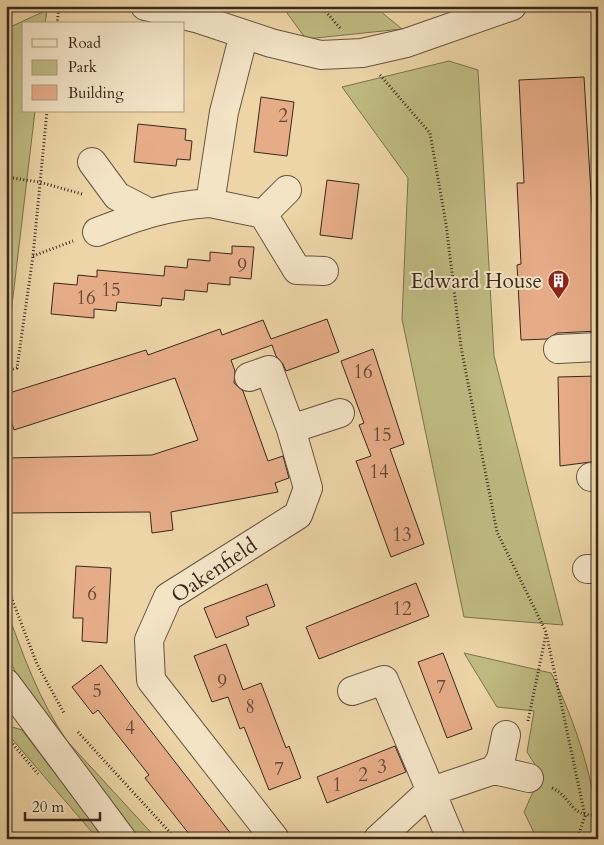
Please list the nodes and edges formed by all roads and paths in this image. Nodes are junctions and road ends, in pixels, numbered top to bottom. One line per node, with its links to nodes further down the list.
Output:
1 (59, 6): 6 (path)
2 (145, 6): 7 (street)
3 (321, 6): 8 (path)
4 (512, 6): 5 (street)
5 (478, 12): 8 (street)
6 (57, 22)
7 (244, 34): 8 (street); 15 (street)
8 (362, 53): 28 (path)
9 (47, 112): 12 (path)
10 (92, 162): 16 (street)
11 (6, 177): 12 (path)
12 (39, 182): 14 (path); 19 (path)
13 (287, 190): 17 (street)
14 (84, 194)
15 (210, 203): 16 (street); 17 (street)
16 (148, 212): 18 (street)
17 (263, 214): 20 (street)
18 (97, 232): 19 (path)
19 (33, 256): 23 (path)
20 (324, 271)
21 (598, 347): 22 (street)
22 (558, 349)
23 (6, 371)
24 (249, 377): 26 (street, Oakenfield)
25 (340, 413): 26 (street)
26 (291, 429): 41 (street, Oakenfield)
27 (6, 584): 31 (path)
28 (546, 632): 33 (path); 38 (path)
29 (7, 688): 40 (street)
30 (352, 690): 36 (street)
31 (67, 718)
32 (72, 725): 39 (path)
33 (517, 729): 34 (street)
34 (494, 770): 35 (street); 36 (street)
35 (529, 778): 38 (path)
36 (430, 792): 42 (street); 43 (street)
37 (598, 815): 38 (path)
38 (585, 816): 44 (path)
39 (173, 838)
40 (122, 839)
41 (275, 839)
42 (378, 839)
43 (451, 839)
44 (577, 839)

